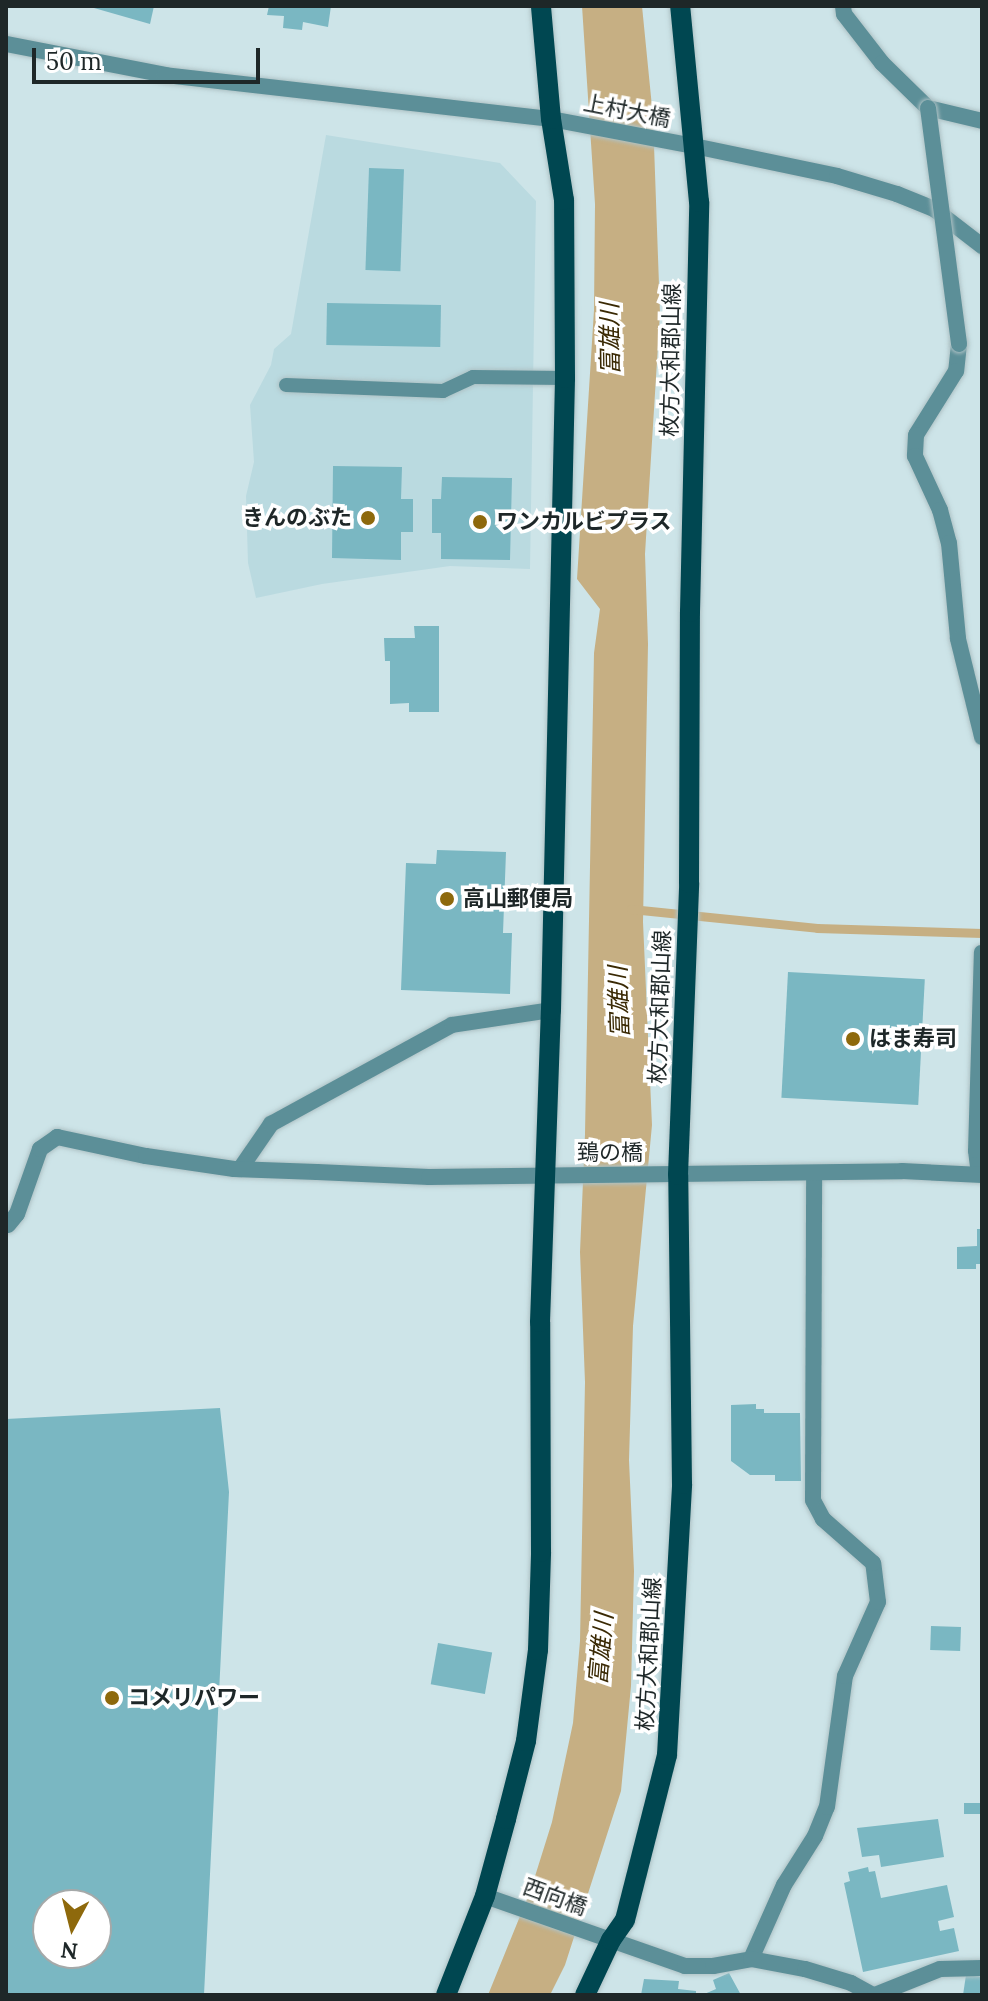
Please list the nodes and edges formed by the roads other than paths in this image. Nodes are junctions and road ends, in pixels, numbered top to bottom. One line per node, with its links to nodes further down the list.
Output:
1 (541, 6): 6 (main road)
2 (680, 6): 8 (main road, 枚方大和郡山線)
3 (843, 6): 5 (street)
4 (6, 44): 6 (street, 上村大橋)
5 (928, 108): 7 (street); 12 (street, bridge)
6 (551, 119): 8 (street, 上村大橋); 10 (main road)
7 (982, 121)
8 (694, 146): 9 (street, 上村大橋); 18 (main road, 枚方大和郡山線)
9 (982, 246)
10 (565, 378): 11 (lane); 14 (main road)
11 (286, 385)
12 (982, 737)
13 (981, 952): 19 (lane)
14 (551, 1010): 15 (street); 17 (main road)
15 (240, 1169): 17 (street, 鵄の橋); 20 (street, 鵄の橋)
16 (814, 1173): 18 (street, 鵄の橋); 19 (street, 鵄の橋); 23 (street)
17 (543, 1175): 18 (street, 鵄の橋); 21 (main road)
18 (678, 1175): 22 (main road, 枚方大和郡山線)
19 (980, 1175)
20 (7, 1226)
21 (485, 1896): 22 (street, 西向橋); 25 (main road)
22 (611, 1940): 23 (street, 西向橋); 26 (main road, 枚方大和郡山線)
23 (751, 1959): 27 (street)
24 (982, 1968): 27 (street)
25 (446, 1995)
26 (585, 1995)
27 (874, 1995)

